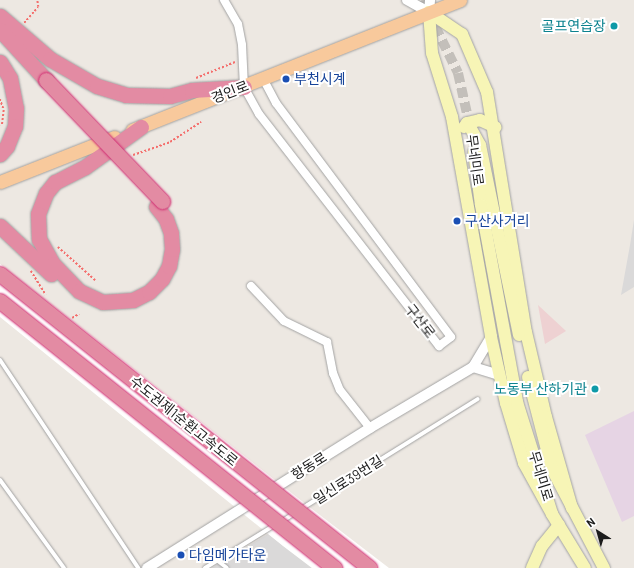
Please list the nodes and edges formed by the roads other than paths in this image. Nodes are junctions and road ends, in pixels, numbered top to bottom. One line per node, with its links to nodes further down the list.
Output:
1 (224, 0): 11 (street)
2 (408, 0): 4 (street)
3 (460, 0): 4 (main road, 경인로)
4 (430, 6): 9 (main road, 경인로); 13 (main road); 14 (main road)
5 (0, 16): 11 (highway)
6 (0, 30): 10 (highway)
7 (0, 44): 10 (highway)
8 (0, 62): 15 (highway)
9 (263, 79): 11 (main road, 경인로); 11 (street, 구산로)
10 (44, 83): 17 (highway, bridge)
11 (244, 87): 12 (main road, 경인로)
12 (141, 127): 16 (main road, 경인로); 17 (highway)
13 (494, 127): 14 (main road); 29 (main road)
14 (456, 143): 22 (main road)
15 (0, 154)
16 (0, 182)
17 (159, 203): 18 (highway)
18 (0, 226)
19 (0, 274): 39 (highway, 수도권제1순환고속도로, bridge)
20 (251, 286): 27 (street)
21 (0, 301): 38 (highway, 수도권제1순환고속도로, bridge)
22 (491, 337): 24 (street, 항동로); 25 (main road)
23 (0, 360): 34 (lane)
24 (473, 367): 25 (street); 27 (street, 항동로)
25 (500, 375): 30 (main road)
26 (478, 399): 32 (lane, 일신로39번길)
27 (370, 428): 35 (street, 항동로)
28 (0, 480): 33 (lane)
29 (572, 508): 30 (main road, 무네미로); 42 (main road, 무네미로)
30 (552, 514): 31 (main road, 무네미로)
31 (559, 525): 40 (main road); 41 (main road, 무네미로)
32 (218, 561): 36 (lane, 일신로39번길); 37 (lane)
33 (64, 568)
34 (138, 568)
35 (147, 568)
36 (205, 568)
37 (227, 568)
38 (335, 568)
39 (369, 568)
40 (532, 568)
41 (585, 568)
42 (604, 568)

